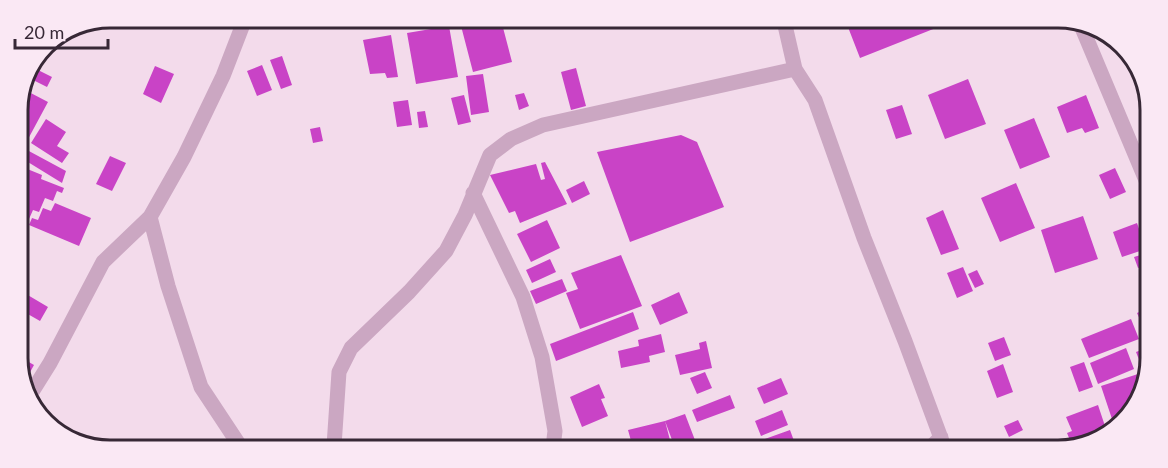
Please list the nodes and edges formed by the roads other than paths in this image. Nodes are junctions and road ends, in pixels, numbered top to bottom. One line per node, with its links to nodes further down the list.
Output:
1 (241, 29): 7 (street)
2 (786, 29): 4 (street)
3 (1084, 33): 5 (street)
4 (795, 69): 6 (street); 9 (street)
5 (1140, 166)
6 (473, 193): 11 (street); 12 (street)
7 (150, 217): 8 (street); 10 (street)
8 (35, 388)
9 (942, 439)
10 (236, 440)
11 (334, 440)
12 (554, 440)

